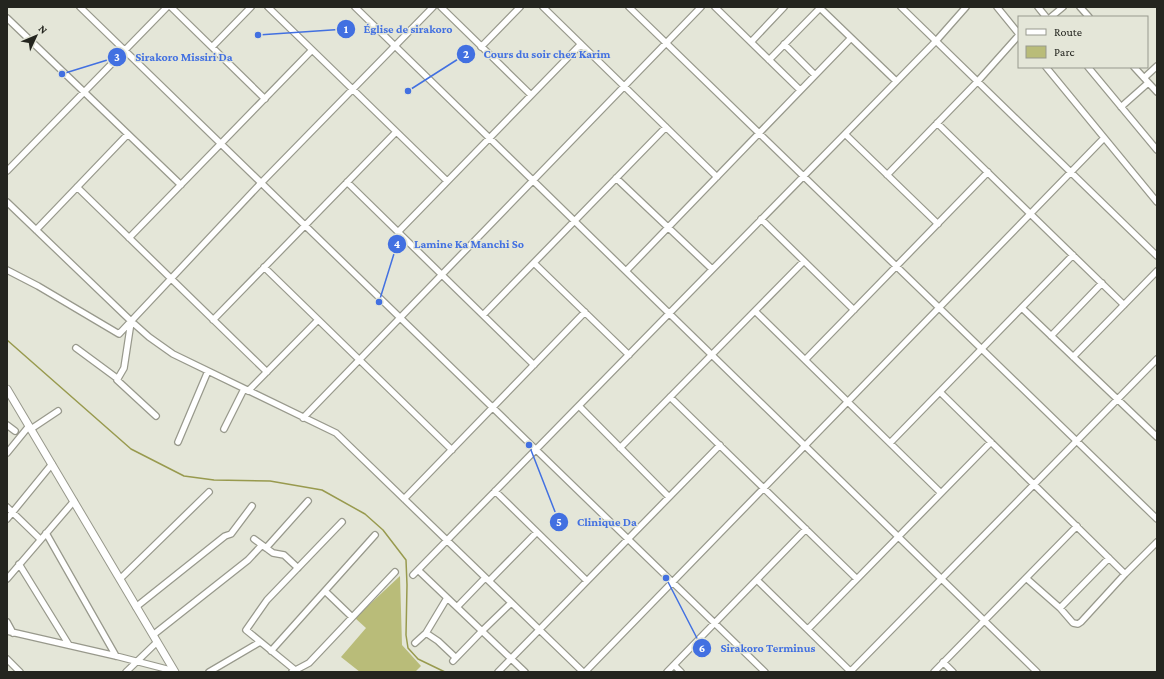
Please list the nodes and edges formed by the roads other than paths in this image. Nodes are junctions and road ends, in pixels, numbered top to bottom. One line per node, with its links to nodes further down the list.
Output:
1 (80, 7): 37 (street)
2 (167, 7): 37 (street)
3 (171, 7): 36 (street)
4 (251, 7): 36 (street)
5 (268, 7): 38 (street)
6 (355, 7): 34 (street)
7 (433, 7): 34 (street)
8 (441, 7): 35 (street)
9 (520, 7): 35 (street)
10 (543, 7): 32 (street)
11 (629, 7): 31 (street)
12 (701, 7): 31 (street)
13 (715, 7): 30 (street)
14 (784, 7): 30 (street)
15 (819, 7): 28 (street); 33 (street)
16 (901, 7): 29 (street)
17 (966, 7): 29 (street)
18 (997, 7): 26 (street)
19 (1038, 7): 22 (street)
20 (1062, 7): 23 (street)
21 (1080, 7): 24 (street)
22 (1045, 16)
23 (1052, 16)
24 (1088, 16)
25 (7, 18): 51 (street)
26 (1018, 33)
27 (1018, 35): 47 (street)
28 (851, 38): 44 (street); 46 (street)
29 (936, 41): 46 (street); 47 (street)
30 (751, 42): 39 (street)
31 (666, 43): 48 (street); 59 (street)
32 (581, 44): 48 (street); 53 (street)
33 (784, 44): 39 (street); 44 (street)
34 (395, 46): 49 (street); 62 (street)
35 (481, 46): 53 (street)
36 (212, 47): 54 (street)
37 (125, 50): 51 (street); 64 (street)
38 (312, 50): 49 (street); 54 (street)
39 (769, 60): 50 (street)
40 (1157, 66): 45 (street)
41 (1047, 68): 63 (street)
42 (1089, 68): 55 (street)
43 (1135, 68): 45 (street)
44 (815, 75): 50 (street)
45 (1146, 80): 52 (street); 55 (street)
46 (896, 81): 61 (street)
47 (978, 81): 56 (street); 68 (street)
48 (624, 86): 57 (street); 73 (street)
49 (353, 89): 58 (street); 76 (street)
50 (800, 90): 59 (street)
51 (84, 92): 60 (street); 66 (street)
52 (1157, 92)
53 (531, 95): 62 (street)
54 (265, 98): 64 (street)
55 (1121, 107): 65 (street)
56 (937, 123): 67 (street); 69 (street)
57 (666, 127): 71 (street); 72 (street)
58 (396, 132): 74 (street); 75 (street)
59 (759, 133): 70 (street); 71 (street)
60 (128, 134): 77 (street); 78 (street)
61 (845, 134): 69 (street); 70 (street)
62 (490, 138): 73 (street); 75 (street)
63 (1104, 138): 68 (street); 80 (street)
64 (221, 143): 76 (street); 77 (street)
65 (1157, 150)
66 (7, 171)
67 (988, 172): 81 (street); 84 (street)
68 (1071, 172): 81 (street); 91 (street)
69 (887, 175): 84 (street)
70 (803, 176): 82 (street); 95 (street)
71 (717, 177): 86 (street)
72 (616, 178): 83 (street); 86 (street)
73 (533, 180): 83 (street); 100 (street)
74 (347, 182): 85 (street); 88 (street)
75 (447, 182): 88 (street)
76 (261, 183): 85 (street); 101 (street)
77 (181, 185): 89 (street)
78 (77, 187): 87 (street); 89 (street)
79 (7, 202): 87 (street)
80 (1157, 202)
81 (1030, 214): 90 (street); 104 (street)
82 (761, 220): 92 (street); 97 (street)
83 (575, 221): 93 (street); 98 (street)
84 (938, 224): 95 (street)
85 (305, 225): 94 (street); 111 (street)
86 (668, 227): 97 (street); 98 (street)
87 (36, 230): 114 (street)
88 (398, 232): 100 (street)
89 (129, 238): 101 (street)
90 (1073, 255): 102 (street); 105 (street)
91 (1157, 256)
92 (804, 261): 106 (street); 107 (street)
93 (534, 262): 108 (street); 110 (street)
94 (264, 267): 112 (street); 113 (street)
95 (896, 267): 104 (street); 106 (street)
96 (7, 270): 114 (street)
97 (712, 270): 109 (street)
98 (626, 271): 109 (street)
99 (1157, 271): 103 (street)
100 (442, 275): 110 (street); 111 (street)
101 (171, 279): 112 (street); 114 (street)
102 (1102, 283): 103 (street); 115 (street)
103 (1124, 305): 120 (street)
104 (939, 308): 117 (street); 133 (street)
105 (1022, 308): 115 (street); 117 (street)
106 (854, 310): 123 (street)
107 (755, 311): 119 (street); 123 (street)
108 (585, 312): 118 (street); 124 (street)
109 (669, 313): 118 (street); 119 (street)
110 (483, 315): 124 (street)
111 (400, 318): 122 (street); 135 (street)
112 (213, 320): 126 (street)
113 (318, 320): 122 (street); 126 (street)
114 (131, 322): 125 (street); 127 (street)
115 (1051, 336): 120 (street)
116 (76, 348): 127 (street)
117 (981, 349): 130 (street); 144 (street)
118 (629, 355): 134 (street)
119 (712, 355): 131 (street); 149 (street)
120 (1074, 357): 132 (street)
121 (1157, 359): 132 (street)
122 (360, 360): 138 (street); 152 (street)
123 (805, 360): 133 (street)
124 (534, 365): 135 (street)
125 (208, 371): 129 (street); 145 (street)
126 (267, 372): 129 (street)
127 (118, 379): 137 (street)
128 (7, 389): 140 (street)
129 (246, 390): 138 (street); 141 (street)
130 (940, 392): 146 (street); 147 (street)
131 (670, 397): 148 (street); 150 (street)
132 (1117, 399): 143 (street); 144 (street)
133 (848, 402): 147 (street); 149 (street)
134 (579, 406): 150 (street); 151 (street)
135 (493, 408): 151 (street); 152 (street)
136 (58, 411): 140 (street)
137 (156, 416)
138 (303, 418): 161 (street)
139 (7, 425): 142 (street)
140 (30, 428): 153 (street); 154 (street)
141 (224, 429)
142 (15, 431)
143 (1157, 437)
144 (1076, 441): 155 (street); 168 (street)
145 (178, 442)
146 (991, 442): 155 (street); 159 (street)
147 (890, 443): 159 (street)
148 (720, 445): 156 (street); 160 (street)
149 (805, 445): 156 (street); 175 (street)
150 (620, 448): 160 (street)
151 (536, 449): 157 (street); 177 (street)
152 (452, 450): 161 (street)
153 (7, 453)
154 (52, 464): 162 (street); 166 (street)
155 (1034, 484): 170 (street); 189 (street)
156 (764, 488): 171 (street); 197 (street)
157 (495, 491): 172 (street); 179 (street)
158 (209, 492): 192 (street)
159 (941, 493): 175 (street)
160 (670, 497): 177 (street)
161 (404, 499): 179 (street)
162 (74, 501): 173 (street); 192 (street)
163 (308, 501): 181 (street)
164 (252, 506): 201 (street)
165 (7, 508): 166 (street)
166 (12, 512): 167 (street); 176 (street)
167 (7, 519)
168 (1157, 520)
169 (342, 522): 184 (street)
170 (1076, 526): 182 (street); 190 (street)
171 (806, 529): 194 (street); 195 (street)
172 (537, 532): 193 (street); 196 (street)
173 (46, 533): 176 (street); 218 (street)
174 (376, 535): 198 (street)
175 (898, 536): 189 (street); 194 (street)
176 (40, 539): 183 (street)
177 (628, 539): 196 (street); 197 (street)
178 (254, 540): 181 (street)
179 (447, 540): 185 (street); 193 (street)
180 (1157, 542): 187 (street)
181 (264, 546): 184 (street); 213 (street)
182 (1109, 558): 187 (street); 203 (street)
183 (19, 564): 191 (street); 216 (street)
184 (298, 568): 214 (street)
185 (418, 570): 188 (street); 199 (street)
186 (394, 572): 204 (street)
187 (1125, 574): 203 (street)
188 (413, 575)
189 (942, 578): 205 (street); 235 (street)
190 (1026, 578): 203 (street); 205 (street)
191 (7, 579)
192 (120, 579): 201 (street)
193 (487, 579): 200 (street); 202 (street)
194 (857, 579): 209 (street)
195 (757, 580): 207 (street); 209 (street)
196 (587, 581): 208 (street)
197 (672, 582): 207 (street); 231 (street)
198 (325, 591): 204 (street); 217 (street)
199 (447, 598): 202 (street); 212 (street)
200 (511, 603): 208 (street); 210 (street)
201 (136, 608): 213 (street)
202 (458, 608): 210 (street)
203 (1060, 608)
204 (352, 616): 224 (street)
205 (984, 620): 222 (street); 238 (street)
206 (7, 622): 211 (street)
207 (714, 623): 223 (street); 234 (street)
208 (539, 630): 219 (street); 231 (street)
209 (808, 630): 235 (street)
210 (482, 631): 212 (street); 219 (street)
211 (10, 632): 216 (street)
212 (426, 633): 215 (street)
213 (155, 638): 221 (street); 227 (street)
214 (260, 642): 217 (street); 228 (street)
215 (416, 643)
216 (68, 645): 218 (street)
217 (271, 650): 224 (street)
218 (116, 656): 221 (street)
219 (511, 658): 229 (street); 230 (street)
220 (7, 659): 225 (street)
221 (137, 661): 226 (street); 227 (street)
222 (943, 662): 236 (street); 237 (street)
223 (674, 665): 232 (street); 233 (street)
224 (293, 671)
225 (20, 672)
226 (126, 672)
227 (174, 672)
228 (209, 672)
229 (498, 672)
230 (525, 672)
231 (584, 672)
232 (667, 672)
233 (681, 672)
234 (765, 672)
235 (851, 672)
236 (934, 672)
237 (953, 672)
238 (1038, 672)

